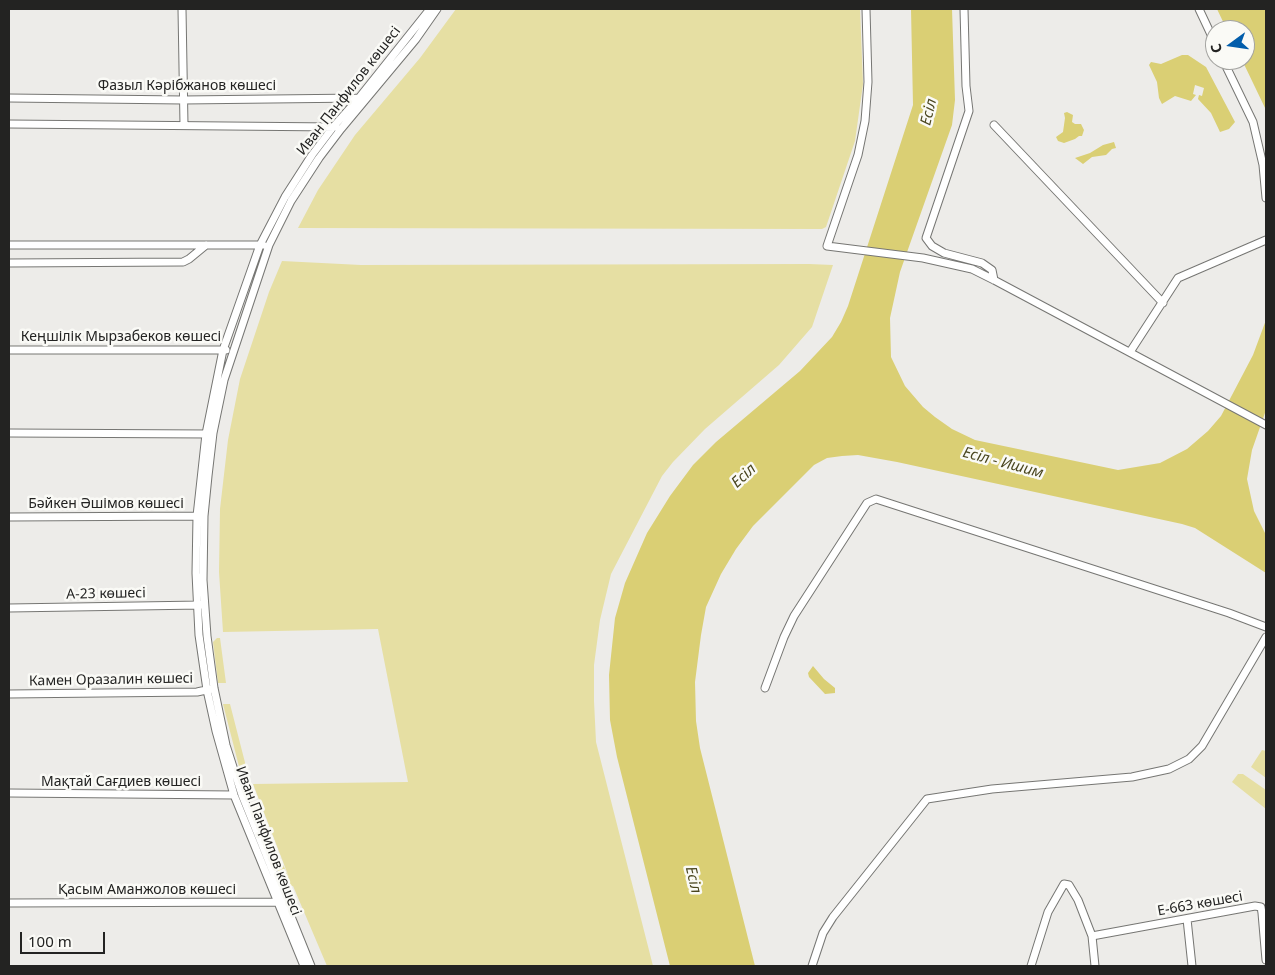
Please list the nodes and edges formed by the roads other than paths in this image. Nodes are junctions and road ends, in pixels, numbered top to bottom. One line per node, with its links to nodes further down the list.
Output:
1 (182, 9): 11 (street)
2 (430, 9): 10 (street, Иван Панфилов көшесі)
3 (437, 9): 10 (street, Иван Панфилов көшесі)
4 (866, 9): 23 (street)
5 (964, 9): 23 (street)
6 (1199, 9): 7 (street)
7 (1205, 21)
8 (1228, 70): 16 (street)
9 (9, 98): 11 (street, Фазыл Кәрібжанов көшесі)
10 (362, 98): 11 (street, Фазыл Кәрібжанов көшесі); 15 (street, Иван Панфилов көшесі)
11 (183, 100): 13 (street)
12 (9, 124): 13 (street)
13 (184, 125): 15 (street)
14 (994, 125): 24 (street)
15 (337, 127): 20 (street, Иван Панфилов көшесі); 21 (street, Иван Панфилов көшесі)
16 (1266, 198)
17 (1266, 240): 24 (street)
18 (9, 245): 19 (street)
19 (206, 245): 20 (street); 22 (street)
20 (260, 245): 21 (street); 26 (street, Иван Панфилов көшесі)
21 (269, 245): 27 (street, Иван Панфилов көшесі)
22 (9, 263)
23 (994, 280): 28 (street)
24 (1163, 303): 28 (street)
25 (9, 350): 26 (street, Кеңшілік Мырзабеков көшесі)
26 (224, 350): 27 (street, Кеңшілік Мырзабеков көшесі); 31 (street, Иван Панфилов көшесі)
27 (234, 350): 31 (street, Иван Панфилов көшесі)
28 (1130, 352): 29 (street)
29 (1264, 424)
30 (9, 433): 31 (street)
31 (210, 434): 32 (street, Иван Панфилов көшесі)
32 (201, 516): 33 (street, Бәйкен Әшімов көшесі); 34 (street, Иван Панфилов көшесі)
33 (9, 517)
34 (201, 605): 35 (street, А-23 көшесі); 39 (street, Иван Панфилов көшесі)
35 (9, 608)
36 (1266, 627): 38 (street)
37 (1266, 637): 50 (street)
38 (766, 688)
39 (210, 689): 40 (street, Камен Оразалин көшесі); 42 (street, Иван Панфилов көшесі); 43 (street, Иван Панфилов көшесі)
40 (9, 694)
41 (9, 793): 42 (street, Мақтай Сағдиев көшесі)
42 (234, 795): 43 (street, Иван Панфилов көшесі)
43 (282, 902): 44 (street, Қасым Аманжолов көшесі); 48 (street, Иван Панфилов көшесі); 49 (street, Иван Панфилов көшесі)
44 (9, 903)
45 (1187, 919): 46 (street, Е-663 көшесі); 47 (street, Е-663 көшесі); 53 (street)
46 (1092, 936): 51 (street); 52 (street)
47 (1266, 960)
48 (304, 966)
49 (311, 966)
50 (812, 966)
51 (1031, 966)
52 (1095, 966)
53 (1192, 966)

